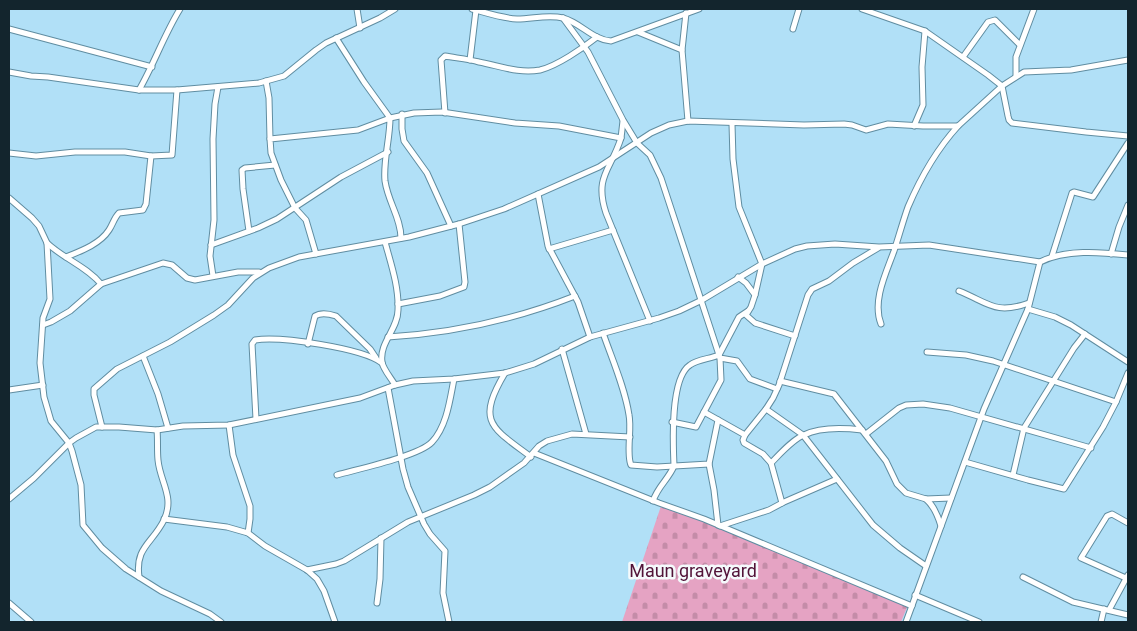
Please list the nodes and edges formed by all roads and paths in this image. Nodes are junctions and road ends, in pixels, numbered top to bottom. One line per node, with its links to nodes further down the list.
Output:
1 (180, 9): 26 (street)
2 (357, 9): 13 (street)
3 (395, 9): 13 (street)
4 (474, 9): 11 (street); 24 (street)
5 (548, 9): 11 (street)
6 (699, 9): 10 (street)
7 (798, 9): 15 (street)
8 (862, 9): 16 (street)
9 (1034, 9): 20 (street)
10 (686, 13): 17 (street); 22 (street)
11 (548, 16): 12 (street)
12 (563, 18): 18 (street); 21 (street)
13 (360, 28): 19 (street)
14 (9, 29): 26 (street)
15 (793, 29)
16 (925, 31): 23 (street); 40 (street)
17 (638, 32): 18 (street); 22 (street)
18 (597, 37): 21 (street)
19 (336, 38): 29 (street); 36 (street)
20 (1020, 45): 23 (street); 28 (street)
21 (584, 47): 24 (street); 37 (street)
22 (682, 50): 38 (street)
23 (964, 58): 30 (street)
24 (470, 60): 34 (street)
25 (1128, 60): 28 (street)
26 (152, 67): 32 (street)
27 (9, 72): 32 (street)
28 (1016, 76): 30 (street)
29 (266, 81): 31 (street); 44 (street)
30 (1002, 86): 41 (street); 42 (street)
31 (218, 87): 33 (street); 63 (street)
32 (139, 90): 33 (street)
33 (177, 90): 49 (street)
34 (446, 113): 35 (street); 43 (street)
35 (402, 114): 36 (street); 57 (street)
36 (390, 118): 44 (street); 47 (street)
37 (623, 120): 43 (street); 45 (street)
38 (688, 121): 39 (street); 45 (street)
39 (732, 124): 40 (street); 73 (street)
40 (914, 126): 41 (street)
41 (958, 126): 65 (street)
42 (1128, 136)
43 (621, 138): 50 (street)
44 (270, 139): 51 (street)
45 (637, 143): 50 (street); 81 (street)
46 (1128, 143): 70 (street)
47 (388, 152): 55 (street); 60 (street)
48 (9, 153): 49 (street)
49 (151, 156): 71 (street)
50 (610, 161): 52 (street); 58 (street)
51 (275, 165): 55 (street); 59 (street)
52 (538, 194): 56 (street); 66 (street)
53 (9, 198): 62 (street)
54 (1128, 205): 68 (street)
55 (295, 208): 59 (street); 67 (street)
56 (459, 224): 57 (street); 82 (street)
57 (452, 226): 60 (street)
58 (613, 230): 66 (street); 85 (street)
59 (249, 232): 63 (street)
60 (401, 238): 61 (street)
61 (385, 242): 67 (street); 82 (street)
62 (47, 243): 71 (street); 87 (street)
63 (211, 245): 75 (street)
64 (879, 247): 65 (street); 73 (street); 90 (street)
65 (896, 247): 72 (street); 86 (street)
66 (550, 248): 79 (street)
67 (316, 254): 74 (street)
68 (1111, 254): 69 (street); 70 (street)
69 (1128, 255)
70 (1052, 256): 72 (street)
71 (66, 257): 77 (street)
72 (1040, 262): 83 (street)
73 (762, 264): 76 (street); 80 (street)
74 (260, 272): 75 (street); 96 (street)
75 (213, 276): 77 (street)
76 (738, 277): 80 (street); 81 (street)
77 (101, 284): 87 (street)
78 (959, 291): 83 (street)
79 (575, 296): 91 (street); 92 (street)
80 (755, 296): 84 (street)
81 (702, 300): 85 (street); 97 (street)
82 (398, 304): 91 (street)
83 (1028, 306): 89 (street); 101 (street)
84 (748, 311): 90 (street); 97 (street)
85 (650, 321): 88 (street)
86 (881, 324)
87 (43, 325): 107 (street)
88 (603, 333): 92 (street); 128 (street)
89 (1085, 334): 99 (street); 106 (street)
90 (795, 336): 105 (street)
91 (388, 337): 100 (street)
92 (590, 337): 94 (street)
93 (308, 344): 98 (street); 98 (street); 116 (street)
94 (562, 349): 102 (street); 125 (street)
95 (927, 352): 101 (street)
96 (142, 356): 120 (street); 121 (street)
97 (720, 356): 111 (street); 114 (street); 118 (street)
98 (376, 358): 100 (street)
99 (1128, 362)
100 (382, 363): 108 (street)
101 (1003, 364): 106 (street); 115 (street)
102 (505, 373): 104 (street); 131 (street)
103 (1128, 373): 112 (street)
104 (454, 379): 108 (street); 132 (street)
105 (780, 381): 111 (street); 124 (street)
106 (1053, 381): 112 (street); 122 (street)
107 (42, 385): 110 (street); 129 (street)
108 (395, 385): 109 (street)
109 (388, 388): 116 (street); 132 (street)
110 (9, 390)
111 (777, 390): 113 (street)
112 (1116, 402): 130 (street)
113 (766, 408): 126 (street); 127 (street)
114 (704, 412): 117 (street); 118 (street)
115 (981, 417): 122 (street); 124 (street); 133 (street)
116 (256, 419): 119 (street)
117 (718, 420): 126 (street); 135 (street)
118 (672, 422): 136 (street)
119 (229, 425): 121 (street); 150 (street)
120 (102, 427): 123 (street); 129 (street)
121 (168, 428): 123 (street)
122 (1024, 428): 130 (street); 138 (street)
123 (158, 430): 146 (street)
124 (864, 432): 127 (street); 142 (street)
125 (586, 434): 128 (street); 131 (street)
126 (745, 435): 134 (street)
127 (803, 435): 134 (street); 139 (street)
128 (630, 437): 136 (street)
129 (69, 443): 141 (street); 156 (street)
130 (1091, 448): 138 (street)
131 (533, 455): 143 (street); 145 (street)
132 (401, 456): 137 (street); 145 (street)
133 (965, 462): 138 (street); 140 (street)
134 (771, 463): 144 (street)
135 (709, 464): 136 (street); 148 (street)
136 (674, 466): 143 (street)
137 (337, 475)
138 (1013, 475)
139 (837, 479): 144 (street); 152 (street)
140 (951, 498): 142 (street); 149 (street)
141 (9, 499)
142 (926, 499): 149 (street)
143 (653, 501): 148 (street)
144 (782, 503): 148 (street)
145 (421, 516): 151 (street); 166 (street)
146 (164, 519): 150 (street); 156 (street)
147 (1128, 523): 155 (street)
148 (719, 526): 160 (street)
149 (941, 528): 152 (street)
150 (248, 533): 153 (street)
151 (381, 538): 153 (street); 159 (street)
152 (926, 566): 157 (street)
153 (307, 570): 165 (street)
154 (1023, 577): 161 (street)
155 (1128, 577): 161 (street)
156 (139, 578): 164 (street)
157 (915, 595): 160 (street); 168 (street)
158 (9, 603): 163 (street)
159 (377, 603)
160 (912, 606): 167 (street)
161 (1106, 609): 162 (street); 169 (street)
162 (1128, 615)
163 (31, 622)
164 (221, 622)
165 (335, 622)
166 (449, 622)
167 (906, 622)
168 (979, 622)
169 (1101, 622)

